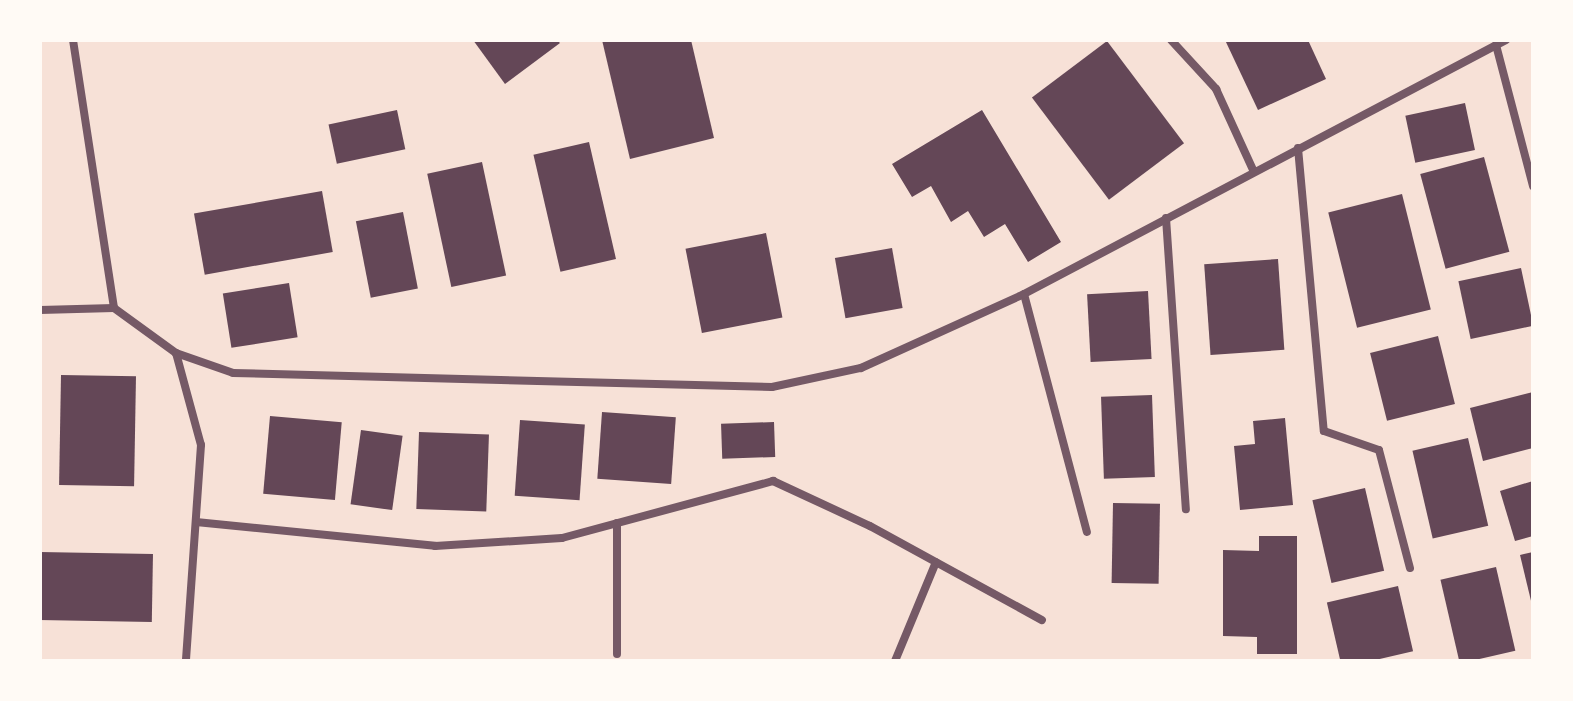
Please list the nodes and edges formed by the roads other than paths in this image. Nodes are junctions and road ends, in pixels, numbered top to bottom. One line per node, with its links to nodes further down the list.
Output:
1 (73, 40): 10 (street)
2 (1171, 40): 6 (street)
3 (1506, 40): 4 (street)
4 (1496, 45): 5 (street); 7 (street)
5 (1298, 148): 6 (street); 18 (street)
6 (1254, 172): 8 (street)
7 (1533, 186)
8 (1166, 218): 9 (street); 13 (street)
9 (1024, 294): 12 (street); 16 (street)
10 (114, 308): 11 (street); 12 (street)
11 (40, 310)
12 (176, 353): 14 (street)
13 (1186, 509)
14 (196, 522): 15 (street); 21 (street)
15 (617, 523): 17 (street); 20 (street)
16 (1087, 532)
17 (936, 562): 19 (street); 22 (street)
18 (1410, 568)
19 (1042, 620)
20 (617, 654)
21 (186, 661)
22 (895, 661)

